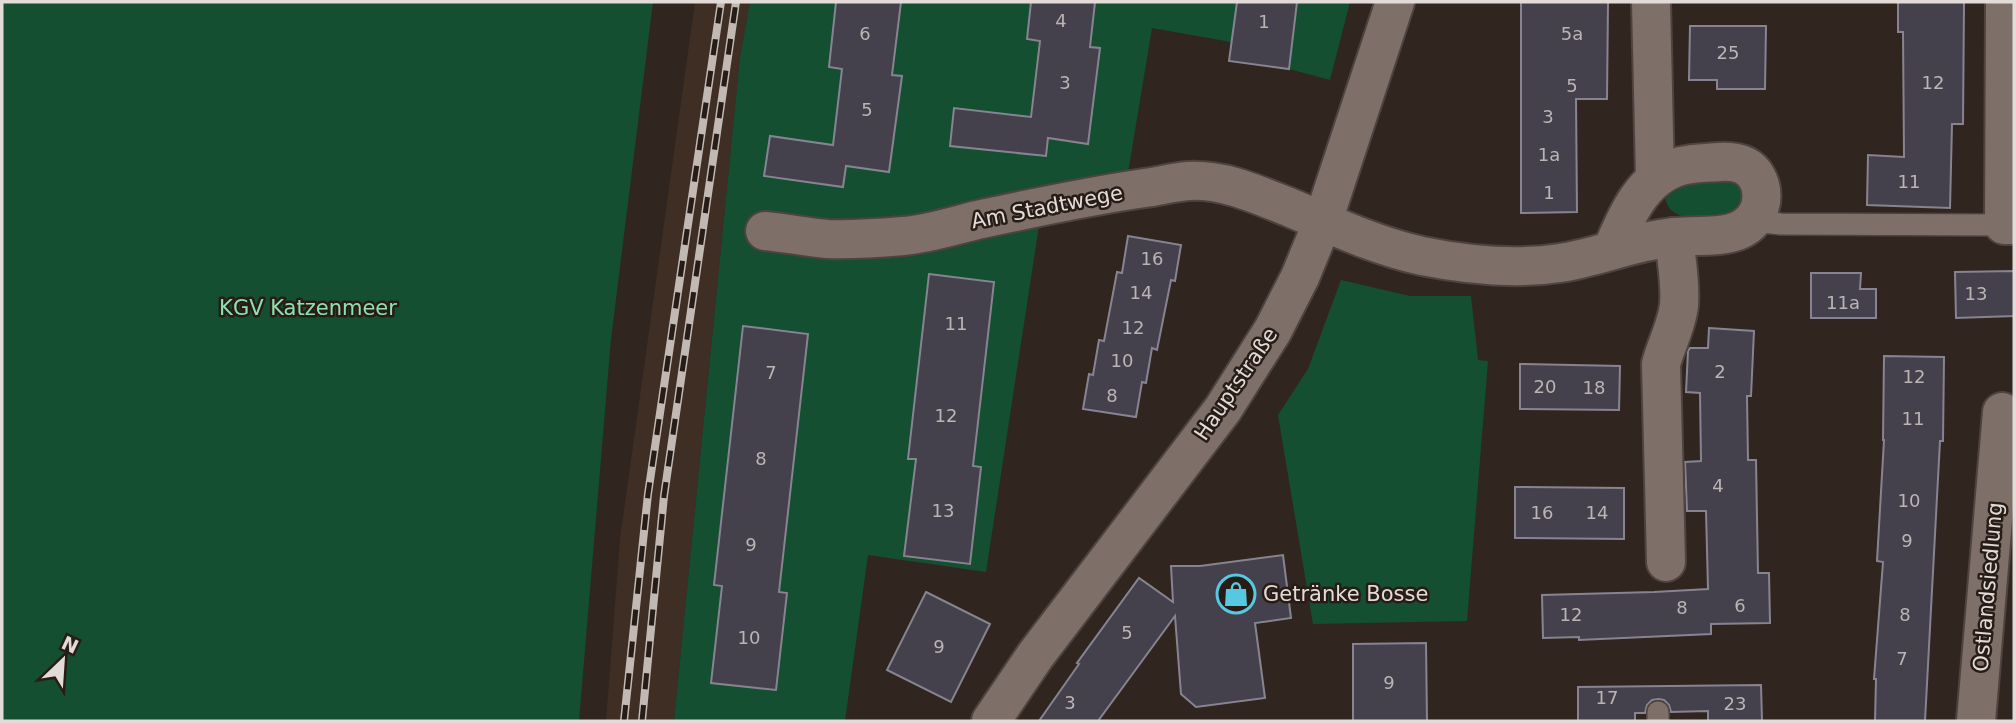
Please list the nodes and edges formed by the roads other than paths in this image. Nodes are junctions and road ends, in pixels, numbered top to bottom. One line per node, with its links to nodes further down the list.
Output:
1 (1395, 2): 5 (street, Hauptstraße)
2 (1651, 2): 4 (street)
3 (2006, 2): 7 (street)
4 (1655, 177): 6 (street); 10 (street)
5 (1322, 221): 8 (street, Am Stadtwege); 10 (street, Am Stadtwege); 13 (street, Hauptstraße)
6 (1753, 221): 7 (lane); 9 (street, Am Stadtwege)
7 (2009, 225)
8 (765, 230)
9 (1674, 237): 10 (street, Am Stadtwege); 12 (street)
10 (1612, 250)
11 (2002, 411): 14 (street, Ostlandsiedlung)
12 (1666, 562)
13 (991, 721)
14 (1976, 721)

